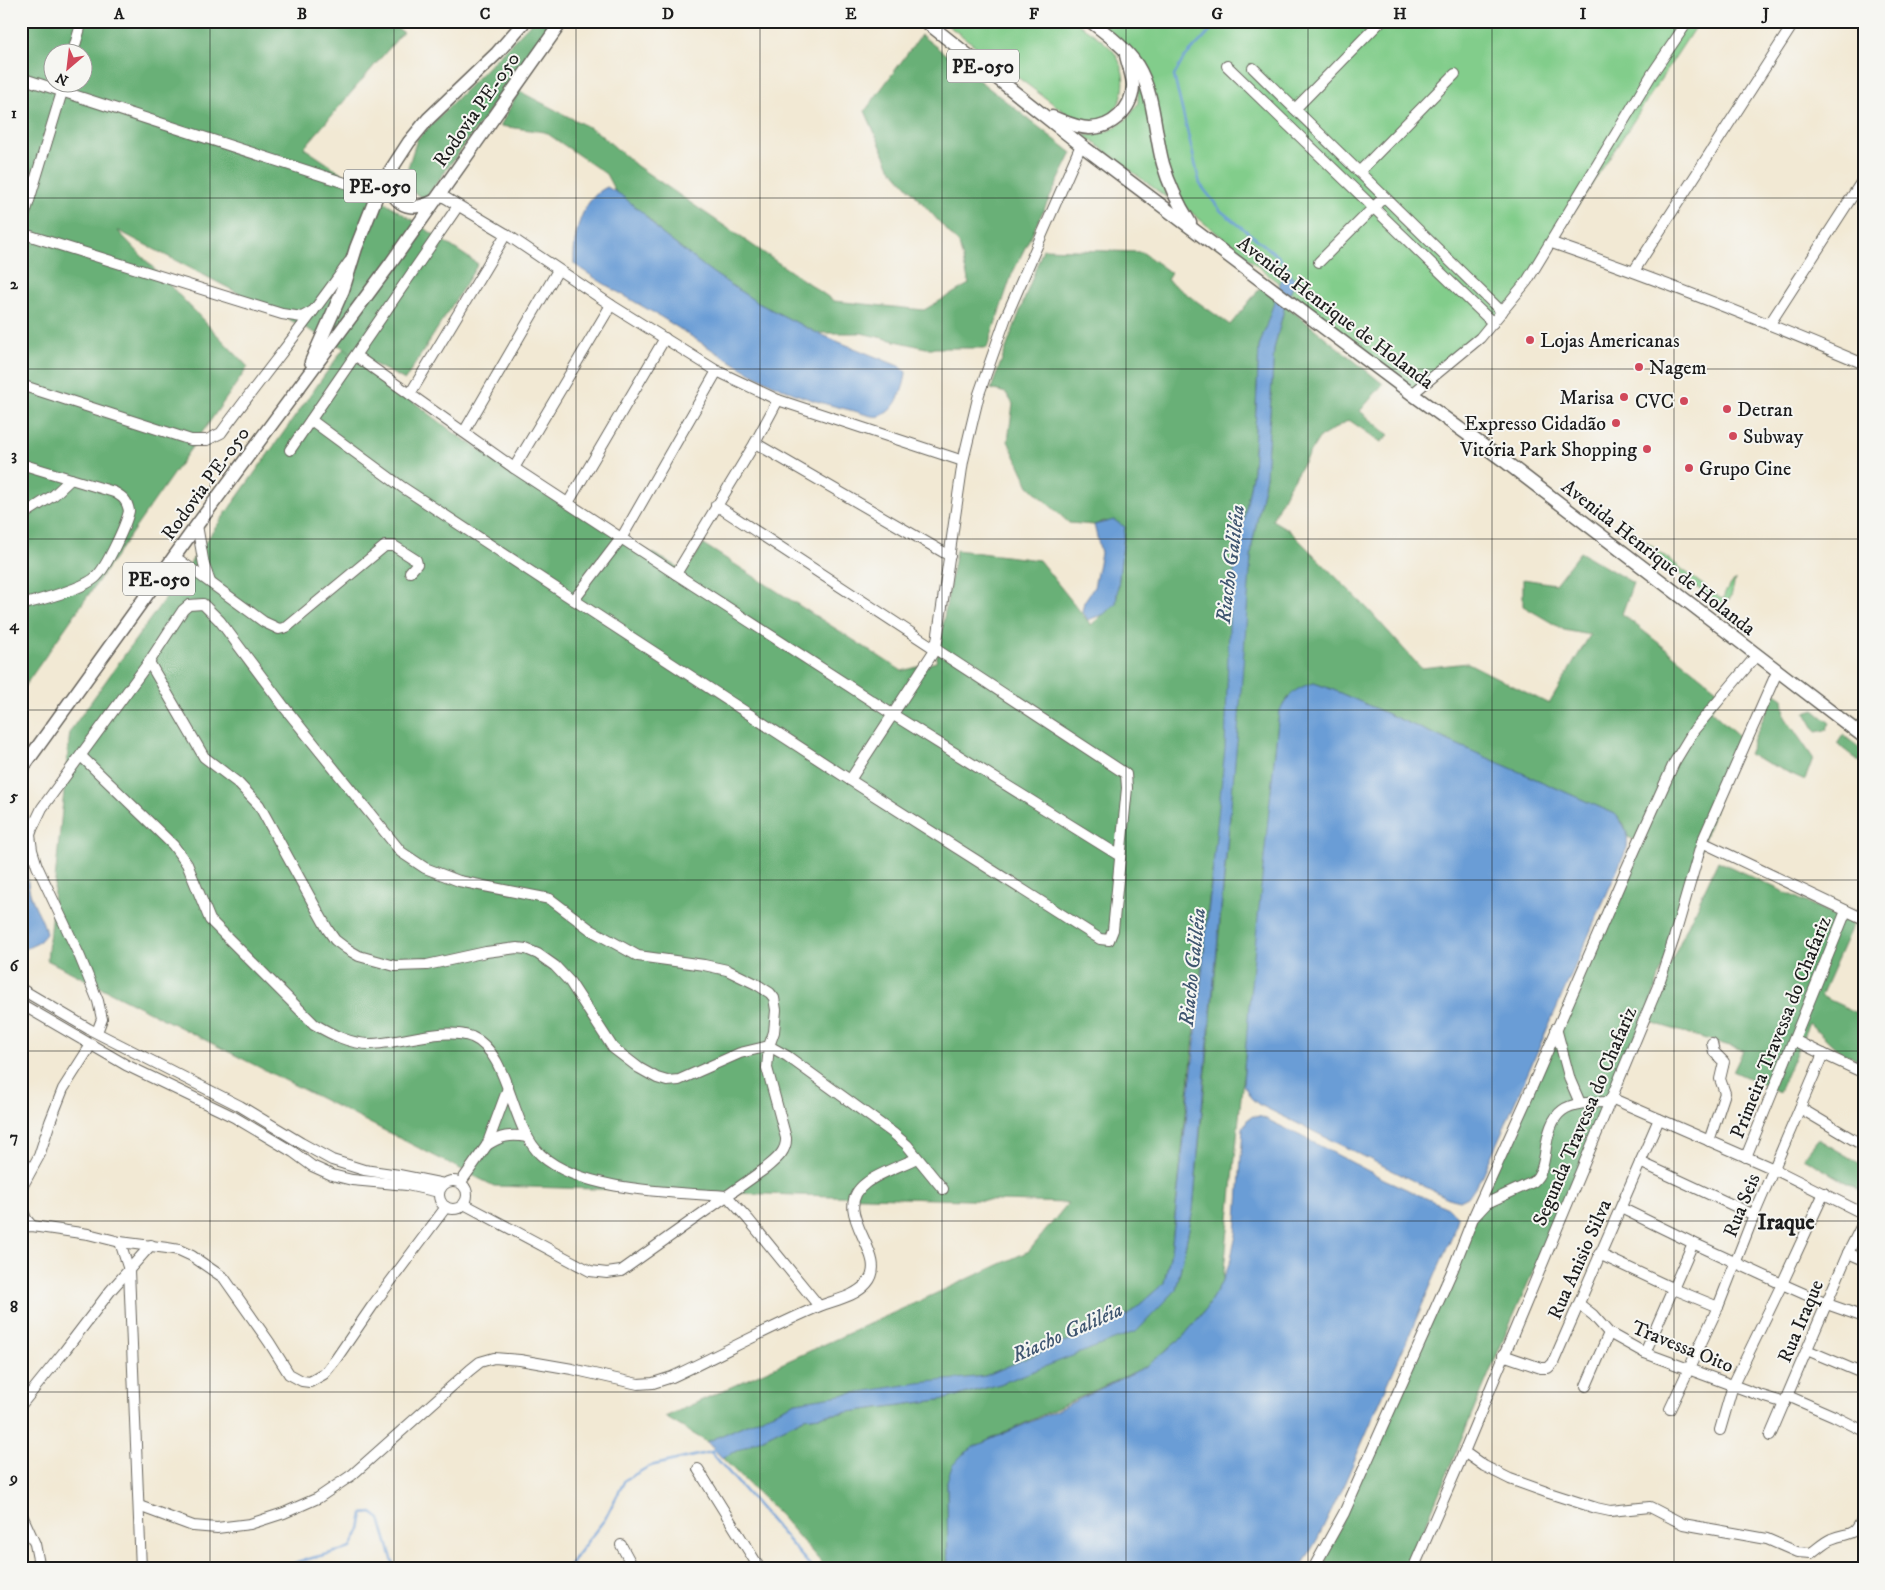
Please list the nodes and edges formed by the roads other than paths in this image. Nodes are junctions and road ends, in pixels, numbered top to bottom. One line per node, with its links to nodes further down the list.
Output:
1 (82, 21): 9 (street)
2 (525, 21): 21 (main road, Rodovia PE-050 / PE-050)
3 (562, 21): 25 (main road, Rodovia PE-050 / PE-050)
4 (926, 21): 19 (main road, Avenida Henrique de Holanda / PE-050)
5 (1090, 21): 10 (main road, Avenida Henrique de Holanda)
6 (1381, 21): 18 (street)
7 (1688, 21): 33 (street)
8 (1795, 21): 39 (street)
9 (77, 42)
10 (1125, 50): 19 (main road); 30 (main road, Avenida Henrique de Holanda)
11 (1227, 66): 28 (street)
12 (1253, 68): 18 (street)
13 (1455, 74): 22 (street)
14 (21, 78): 15 (street)
15 (42, 82)
16 (62, 92): 29 (street)
17 (79, 92): 24 (street)
18 (1295, 109): 22 (street)
19 (1040, 112): 20 (main road, Avenida Henrique de Holanda)
20 (1081, 145): 30 (main road, Avenida Henrique de Holanda); 58 (street)
21 (391, 170): 24 (main road, Rodovia PE-050 / PE-050); 25 (main road)
22 (1359, 172): 26 (street)
23 (1864, 178): 44 (street)
24 (376, 193): 35 (main road, Rodovia PE-050 / PE-050)
25 (437, 197): 27 (street); 50 (main road, Rodovia PE-050 / PE-050)
26 (1384, 197): 28 (street); 34 (street)
27 (458, 206): 32 (street); 46 (street)
28 (1373, 208): 36 (street); 37 (street)
29 (21, 227)
30 (1192, 227): 52 (main road, Avenida Henrique de Holanda)
31 (21, 233): 41 (street)
32 (506, 234): 38 (street); 51 (street)
33 (1552, 243): 39 (street); 42 (street)
34 (1439, 250): 37 (street); 42 (street)
35 (354, 256): 41 (street); 50 (main road, Rodovia PE-050 / PE-050)
36 (1319, 262)
37 (1429, 262): 43 (street)
38 (558, 270): 40 (street); 55 (street)
39 (1634, 271): 44 (street)
40 (611, 305): 45 (street); 60 (street)
41 (316, 309): 49 (street)
42 (1502, 312): 43 (street)
43 (1493, 324): 52 (street)
44 (1769, 325): 47 (street)
45 (665, 338): 48 (street); 62 (street)
46 (356, 356): 51 (street); 54 (street)
47 (1864, 364)
48 (717, 371): 53 (street); 66 (street)
49 (21, 386)
50 (298, 389): 65 (main road, Rodovia PE-050 / PE-050)
51 (410, 394): 55 (street)
52 (1412, 394): 75 (main road, Avenida Henrique de Holanda)
53 (778, 400): 56 (street); 58 (street)
54 (311, 420): 57 (street); 72 (street)
55 (464, 432): 60 (street)
56 (755, 443): 63 (street); 67 (street)
57 (290, 450)
58 (963, 461): 67 (street)
59 (21, 464): 61 (street)
60 (514, 468): 62 (street)
61 (71, 479): 64 (street); 73 (street)
62 (568, 503): 66 (street)
63 (716, 505): 70 (street); 74 (street)
64 (21, 516)
65 (197, 525): 68 (main road, Rodovia PE-050 / PE-050); 71 (street)
66 (622, 537): 70 (street); 72 (street)
67 (950, 556): 74 (street)
68 (174, 557): 71 (street); 81 (main road, Rodovia PE-050 / PE-050)
69 (410, 572): 71 (street)
70 (676, 574): 78 (street)
71 (210, 583)
72 (574, 600): 82 (street)
73 (21, 605)
74 (936, 648): 78 (street); 84 (street)
75 (1756, 656): 77 (main road, Avenida Henrique de Holanda); 89 (street)
76 (149, 662): 80 (street); 94 (street); 94 (street)
77 (1777, 672): 79 (main road, Avenida Henrique de Holanda); 83 (street, Segunda Travessa do Chafariz)
78 (892, 714): 82 (street); 84 (street)
79 (1864, 737)
80 (81, 756): 90 (street); 97 (street)
81 (21, 770)
82 (850, 780): 84 (street)
83 (1702, 842): 85 (street); 98 (street, Segunda Travessa do Chafariz)
84 (1120, 856)
85 (1846, 911): 86 (street); 106 (street, Primeira Travessa do Chafariz)
86 (1864, 919)
87 (21, 989): 90 (street)
88 (21, 1004): 93 (street)
89 (1556, 1028): 99 (street); 122 (street)
90 (97, 1032): 93 (street); 93 (street); 111 (street)
91 (1798, 1042): 95 (street)
92 (1712, 1043): 103 (street)
93 (90, 1045): 111 (street); 112 (street)
94 (769, 1046): 107 (street); 115 (street)
95 (1823, 1054): 96 (street); 100 (street, Rua Seis)
96 (1864, 1074)
97 (508, 1088): 102 (street); 104 (street)
98 (1610, 1100): 99 (street); 101 (street); 143 (street, Segunda Travessa do Chafariz)
99 (1580, 1103): 122 (street)
100 (1800, 1108): 105 (street); 109 (street, Rua Seis)
101 (1658, 1119): 103 (street); 108 (street, Rua Anisio Silva)
102 (526, 1137): 104 (street); 115 (street)
103 (1709, 1141): 106 (street)
104 (487, 1145): 110 (street)
105 (1864, 1146)
106 (1746, 1157): 109 (street)
107 (917, 1158): 113 (street); 137 (street)
108 (1640, 1162): 119 (street, Rua Anisio Silva); 121 (street)
109 (1774, 1169): 114 (street); 121 (street, Rua Seis)
110 (461, 1182): 111 (street); 116 (street)
111 (441, 1188): 118 (street)
112 (21, 1189)
113 (943, 1189)
114 (1824, 1193): 120 (street); 133 (street)
115 (727, 1196): 116 (street); 137 (street)
116 (464, 1204): 118 (street)
117 (21, 1206): 124 (street)
118 (446, 1207): 127 (street)
119 (1621, 1208): 126 (street); 129 (street, Rua Anisio Silva)
120 (1864, 1214)
121 (1754, 1215): 131 (street, Rua Seis)
122 (1473, 1218): 164 (street)
123 (1864, 1221): 128 (street, Rua Iraque)
124 (26, 1226): 125 (street)
125 (120, 1242): 127 (street); 132 (street)
126 (1693, 1244): 131 (street); 134 (street)
127 (151, 1245): 132 (street)
128 (1848, 1253): 130 (street); 136 (street, Rua Iraque)
129 (1599, 1254): 134 (street); 135 (street, Rua Anisio Silva)
130 (1864, 1260)
131 (1737, 1262): 133 (street); 138 (street, Rua Seis)
132 (129, 1270): 149 (street); 156 (street)
133 (1782, 1284): 136 (street); 146 (street)
134 (1674, 1289): 138 (street); 142 (street)
135 (1578, 1304): 140 (street, Travessa Oito); 143 (street, Rua Anisio Silva)
136 (1827, 1304): 139 (street); 141 (street, Rua Iraque)
137 (820, 1306): 156 (street)
138 (1718, 1307): 144 (street, Rua Seis)
139 (1864, 1317)
140 (1609, 1334): 142 (street, Travessa Oito); 147 (street)
141 (1807, 1350): 145 (street); 148 (street, Rua Iraque)
142 (1645, 1353): 144 (street, Travessa Oito)
143 (1503, 1355): 154 (street, Segunda Travessa do Chafariz)
144 (1688, 1369): 146 (street, Travessa Oito); 150 (street, Rua Seis)
145 (1864, 1374)
146 (1733, 1385): 148 (street, Travessa Oito); 151 (street)
147 (1586, 1386)
148 (1786, 1400): 152 (street, Travessa Oito); 153 (street, Rua Iraque)
149 (21, 1405)
150 (1670, 1409)
151 (1720, 1430)
152 (1864, 1431)
153 (1770, 1436)
154 (1464, 1452): 158 (street); 165 (street, Segunda Travessa do Chafariz)
155 (698, 1468): 163 (street)
156 (139, 1506): 161 (street)
157 (21, 1513): 160 (street)
158 (1864, 1515)
159 (621, 1545): 162 (street)
160 (40, 1569)
161 (141, 1569)
162 (634, 1569)
163 (760, 1569)
164 (1314, 1569)
165 (1413, 1569)

